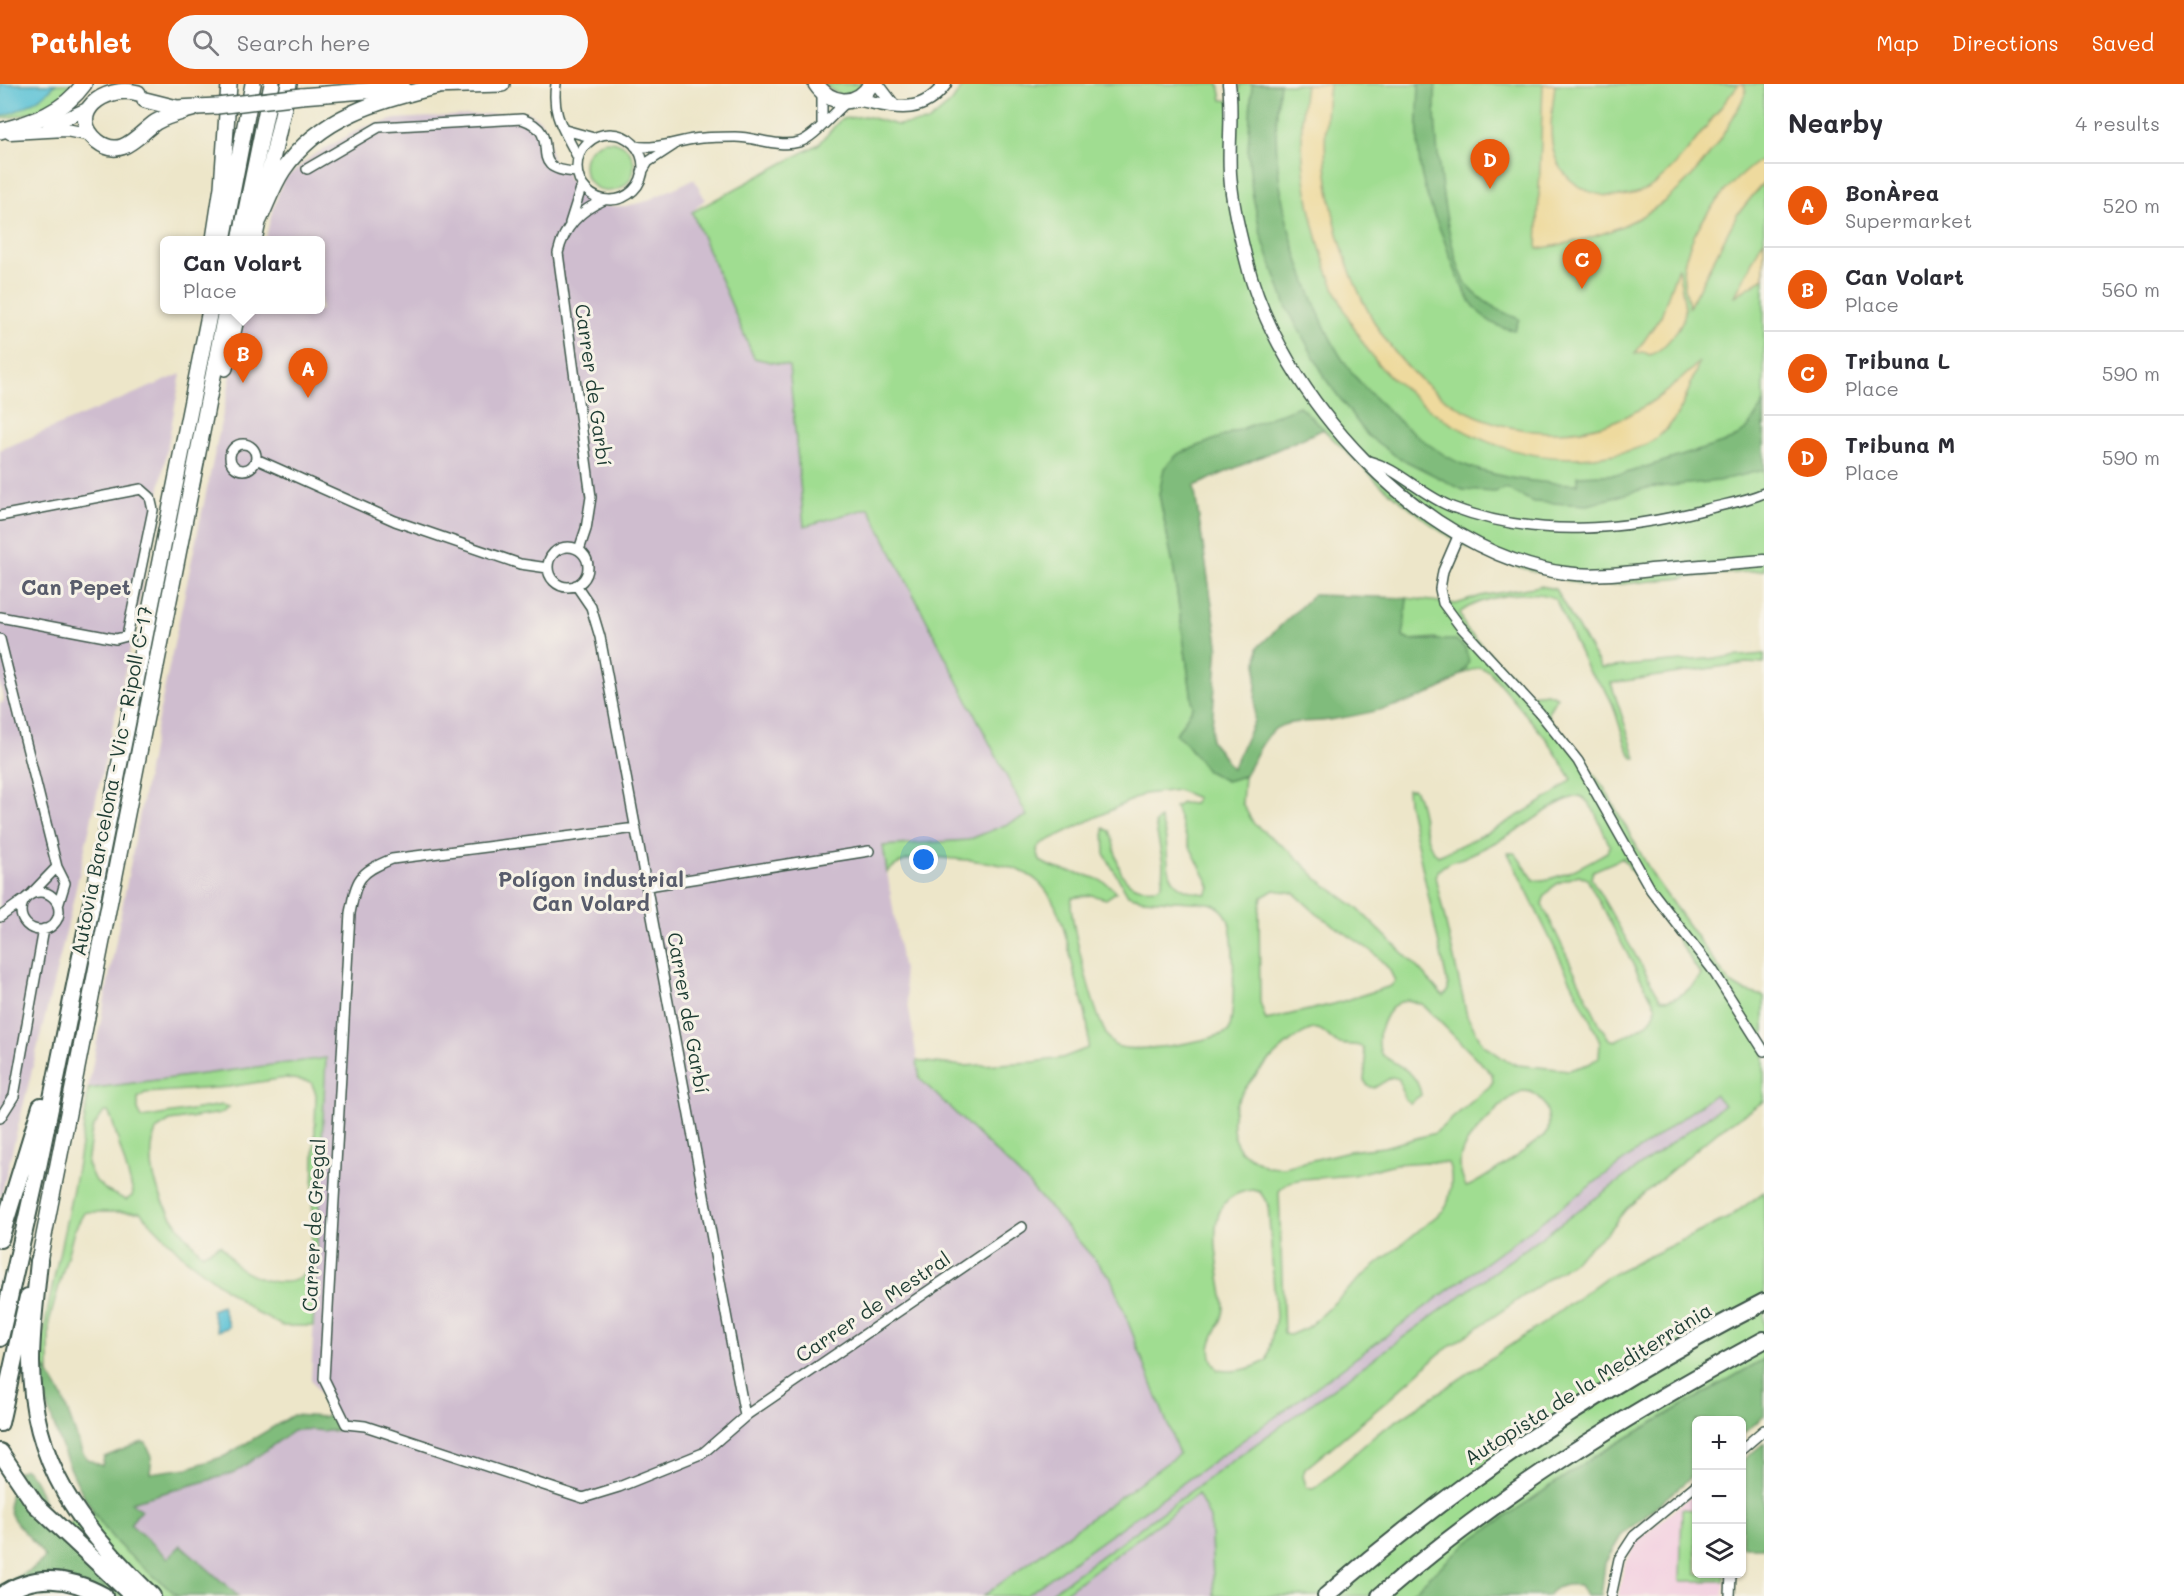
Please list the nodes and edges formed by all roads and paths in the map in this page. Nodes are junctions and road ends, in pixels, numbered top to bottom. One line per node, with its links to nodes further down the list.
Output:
1 (84, 84): 25 (highway)
2 (229, 84): 38 (highway)
3 (254, 84): 39 (highway)
4 (272, 84): 40 (highway)
5 (289, 84): 36 (highway)
6 (502, 84): 11 (highway)
7 (556, 84): 23 (street)
8 (871, 84): 17 (highway)
9 (877, 84): 18 (street)
10 (945, 84): 18 (street)
11 (439, 86): 13 (highway); 36 (highway)
12 (106, 87): 16 (highway); 20 (highway)
13 (367, 87): 19 (highway, bridge)
14 (818, 87): 17 (highway); 21 (street)
15 (1230, 88): 48 (street)
16 (139, 92): 19 (highway); 24 (highway)
17 (852, 100): 18 (street); 21 (street)
18 (893, 105)
19 (195, 108): 24 (highway)
20 (87, 109): 22 (street); 26 (highway)
21 (822, 123): 28 (street)
22 (40, 130): 25 (street); 26 (street)
23 (565, 130): 27 (street); 30 (street)
24 (146, 131): 26 (highway)
25 (0, 133)
26 (92, 135)
27 (594, 138): 29 (street); 30 (street)
28 (677, 143): 29 (street); 33 (street)
29 (635, 146): 33 (street)
30 (578, 158): 32 (street)
31 (307, 169): 32 (street)
32 (577, 172): 34 (street)
33 (642, 172): 35 (street)
34 (582, 185): 35 (street); 37 (street, Carrer de Garbí)
35 (604, 200): 37 (street, Carrer de Garbí)
36 (259, 220): 41 (highway)
37 (569, 226): 52 (street, Carrer de Garbí)
38 (215, 236)
39 (224, 236)
40 (241, 236)
41 (255, 236)
42 (202, 314): 46 (highway)
43 (209, 314): 46 (highway, Autovia Barcelona - Vic - Ripoll C-17)
44 (225, 314): 46 (highway, Autovia Barcelona - Vic - Ripoll C-17)
45 (237, 314): 46 (highway)
46 (198, 412): 63 (highway, Autovia Barcelona - Vic - Ripoll C-17); 72 (highway, Autovia Barcelona - Vic - Ripoll C-17)
47 (256, 459): 54 (street)
48 (1366, 460): 49 (street); 51 (street)
49 (1764, 493)
50 (0, 516): 56 (street)
51 (1459, 534): 53 (street); 68 (street)
52 (579, 550): 54 (street); 55 (street)
53 (1764, 561)
54 (548, 568): 55 (street)
55 (576, 585): 58 (street, Carrer de Garbí)
56 (0, 617)
57 (0, 639): 60 (street)
58 (636, 828): 61 (street, Carrer de Garbí); 76 (street, Carrer de Gregal)
59 (868, 851): 61 (street)
60 (57, 867): 62 (street); 64 (street)
61 (648, 886): 76 (street, Carrer de Garbí)
62 (27, 897): 64 (street); 65 (street); 66 (street)
63 (92, 902): 67 (highway, Autovia Barcelona - Vic - Ripoll C-17)
64 (58, 906): 66 (street)
65 (0, 917)
66 (44, 929): 69 (street)
67 (71, 1005): 71 (highway); 74 (highway)
68 (1764, 1051)
69 (0, 1118)
70 (1022, 1227): 76 (street, Carrer de Mestral)
71 (0, 1239)
72 (39, 1261): 77 (highway); 87 (highway)
73 (1764, 1302): 82 (highway, Autopista de la Mediterrània)
74 (0, 1338)
75 (1764, 1340): 90 (highway)
76 (745, 1416)
77 (0, 1423)
78 (1764, 1430): 79 (street)
79 (1746, 1446)
80 (0, 1452): 86 (highway)
81 (1692, 1488): 91 (street)
82 (1430, 1513): 88 (highway, Autopista de la Mediterrània); 89 (highway)
83 (1731, 1578): 92 (street)
84 (1, 1596): 85 (highway)
85 (104, 1596)
86 (133, 1596)
87 (152, 1596)
88 (1326, 1596)
89 (1341, 1596)
90 (1380, 1596)
91 (1611, 1596)
92 (1730, 1596)

